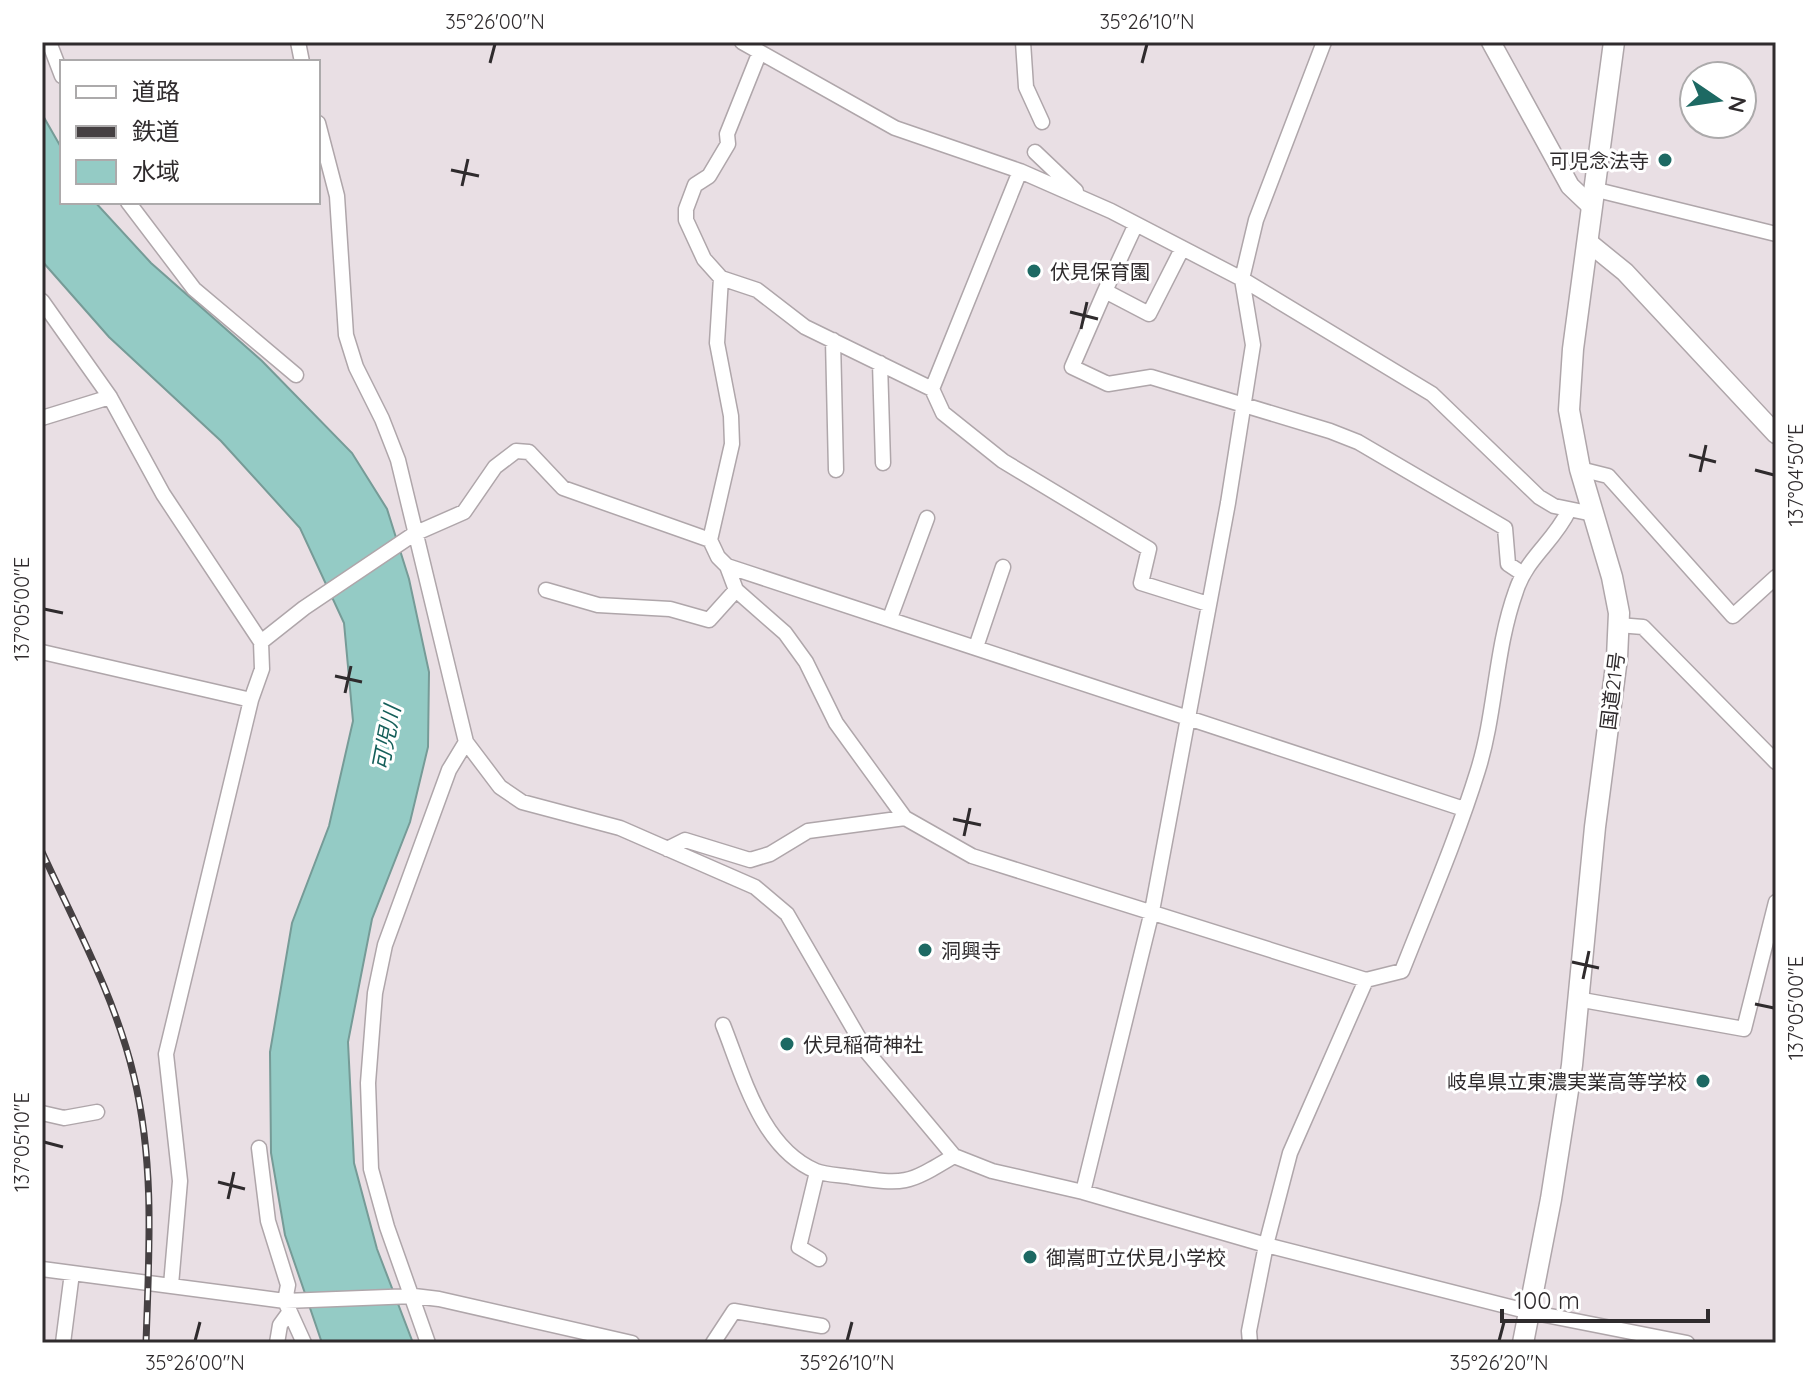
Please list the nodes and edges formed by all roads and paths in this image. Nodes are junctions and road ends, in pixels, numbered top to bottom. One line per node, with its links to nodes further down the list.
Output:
1 (49, 42): 8 (street)
2 (742, 42): 7 (street)
3 (1023, 42): 9 (street)
4 (1324, 42): 21 (street)
5 (1491, 42): 13 (main road)
6 (1614, 42): 13 (highway, 国道21号)
7 (759, 54): 12 (street); 20 (street)
8 (60, 71)
9 (1042, 122)
10 (320, 131): 38 (street)
11 (1035, 152): 14 (street)
12 (1020, 171): 14 (street); 27 (street)
13 (1592, 197): 17 (street); 18 (highway, 国道21号)
14 (1085, 199): 16 (street)
15 (130, 204): 26 (street)
16 (1136, 224): 19 (street); 22 (street)
17 (1776, 234)
18 (1588, 242): 31 (main road); 33 (highway, 国道21号)
19 (1182, 249): 21 (street); 22 (street)
20 (721, 278): 24 (street); 39 (street)
21 (1242, 279): 29 (street); 35 (street)
22 (1105, 291): 29 (street)
23 (42, 301): 28 (street)
24 (833, 340): 25 (street); 34 (street)
25 (880, 363): 27 (street); 32 (street)
26 (296, 375)
27 (932, 389): 46 (street)
28 (110, 397): 30 (street); 49 (street)
29 (1245, 406): 42 (street); 46 (street)
30 (42, 418)
31 (1776, 434)
32 (883, 463)
33 (1580, 469): 36 (highway, 国道21号); 43 (street)
34 (836, 470)
35 (1569, 510): 36 (street); 42 (street)
36 (1593, 514): 48 (highway, 国道21号)
37 (927, 518): 47 (street)
38 (414, 534): 39 (street); 49 (street); 54 (street)
39 (710, 540): 40 (street)
40 (727, 566): 45 (street); 47 (street)
41 (1003, 567): 50 (street)
42 (1523, 574): 56 (street)
43 (1776, 577)
44 (546, 590): 45 (street)
45 (736, 590): 57 (street)
46 (1208, 604): 53 (street)
47 (890, 618): 50 (street)
48 (1618, 625): 55 (street); 62 (highway, 国道21号)
49 (261, 642): 52 (street)
50 (976, 647): 53 (street)
51 (42, 652): 52 (street)
52 (251, 700): 74 (street)
53 (1188, 718): 56 (street); 60 (street)
54 (466, 742): 58 (street); 75 (street)
55 (1776, 762)
56 (1464, 809): 61 (street)
57 (905, 818): 58 (street); 60 (street)
58 (667, 849): 67 (street)
59 (1776, 902): 62 (street)
60 (1152, 911): 61 (street); 69 (street)
61 (1366, 980): 70 (street)
62 (1577, 999): 77 (highway, 国道21号)
63 (723, 1025): 68 (street)
64 (97, 1112): 65 (street)
65 (42, 1113)
66 (259, 1148): 76 (street)
67 (954, 1156): 68 (street); 69 (street)
68 (817, 1172): 71 (street)
69 (1083, 1192): 70 (street)
70 (1266, 1245): 77 (street); 86 (street)
71 (819, 1259)
72 (42, 1269): 73 (street)
73 (72, 1273): 74 (street); 80 (street)
74 (171, 1285): 76 (street)
75 (414, 1296): 76 (street); 83 (street); 84 (street)
76 (287, 1307): 81 (street); 82 (street)
77 (1530, 1312): 79 (street); 87 (highway, 国道21号)
78 (822, 1326): 85 (street)
79 (1652, 1340): 88 (street)
80 (63, 1343)
81 (277, 1343)
82 (304, 1343)
83 (428, 1343)
84 (632, 1343)
85 (713, 1343)
86 (1250, 1343)
87 (1523, 1343)
88 (1687, 1343)

